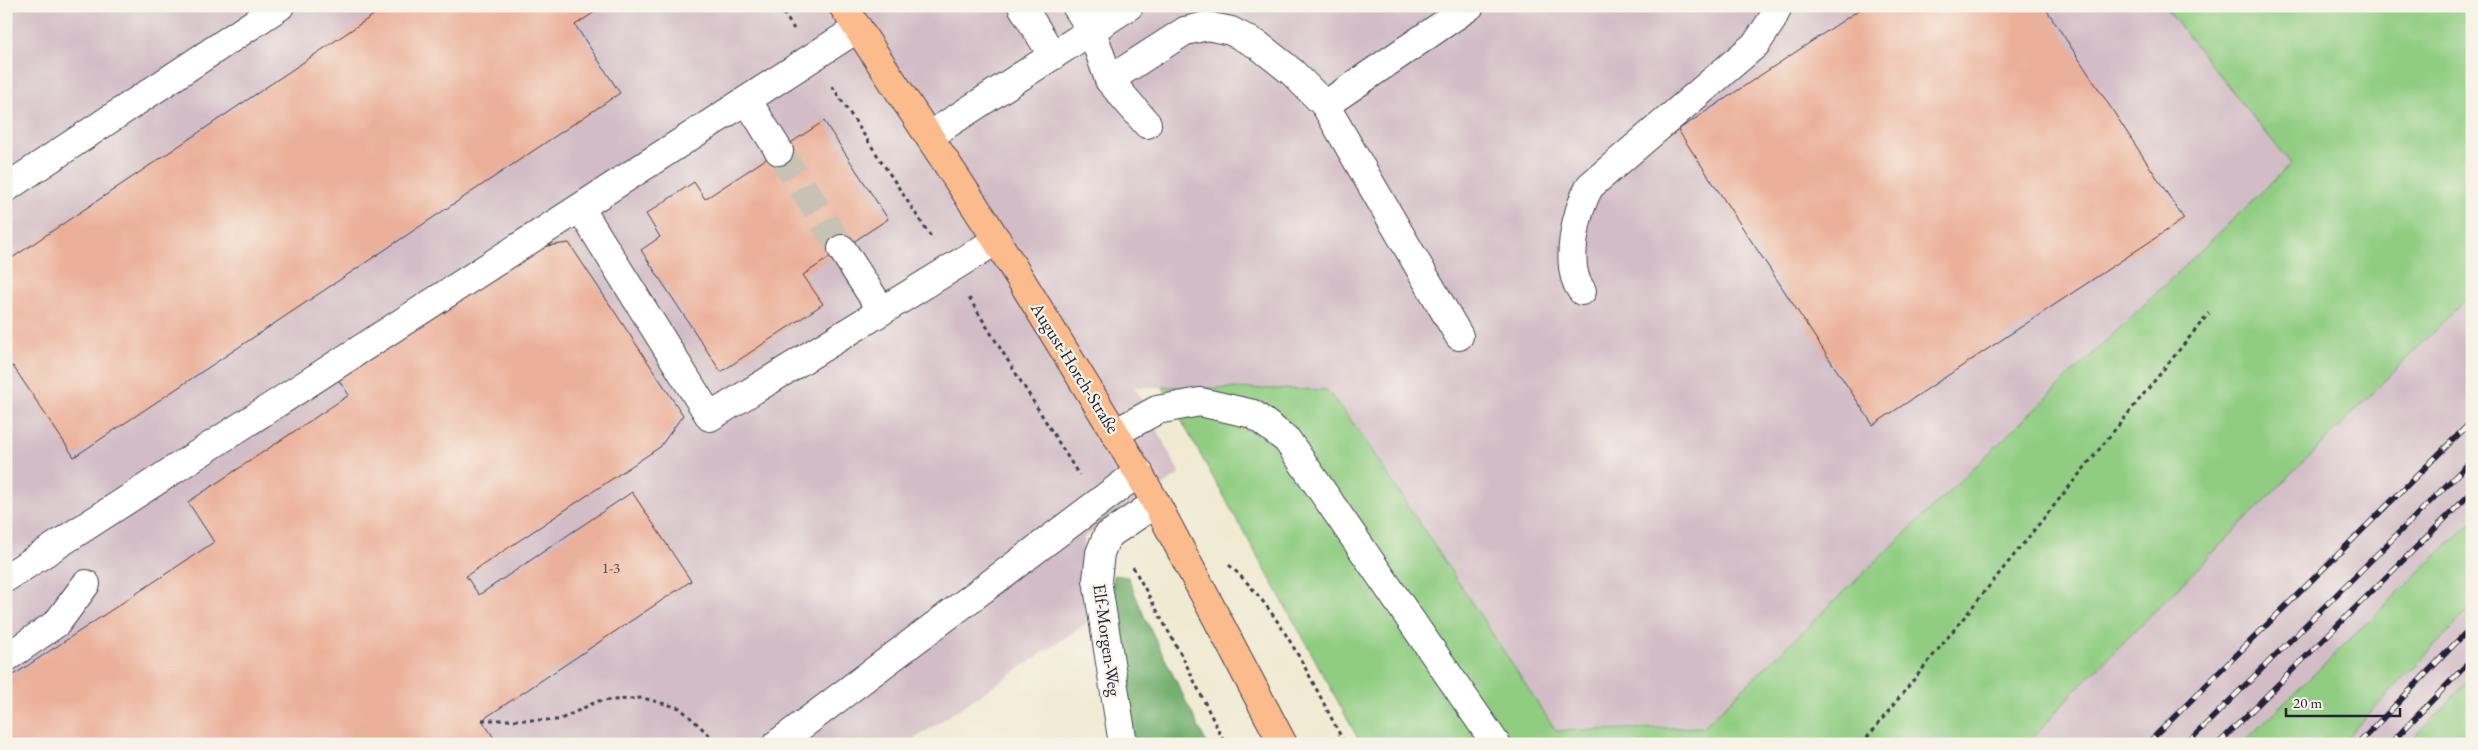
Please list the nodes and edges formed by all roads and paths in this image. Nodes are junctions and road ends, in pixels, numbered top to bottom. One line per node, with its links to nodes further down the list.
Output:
1 (280, 6): 18 (lane)
2 (779, 6): 11 (path)
3 (1022, 6): 10 (lane)
4 (1076, 6): 9 (lane)
5 (1130, 6): 9 (lane)
6 (1470, 6): 14 (lane)
7 (1778, 6): 23 (lane)
8 (850, 17): 11 (lane); 16 (main road, August-Horch-Straße)
9 (1092, 31): 10 (lane); 12 (lane)
10 (1054, 56): 16 (lane)
11 (813, 57): 13 (lane); 22 (path)
12 (1109, 80): 14 (lane); 15 (lane)
13 (747, 100): 17 (lane); 19 (lane)
14 (1325, 105): 26 (lane)
15 (1147, 124)
16 (929, 136): 20 (main road, August-Horch-Straße)
17 (779, 150)
18 (6, 188)
19 (580, 208): 24 (lane); 33 (lane)
20 (997, 240): 22 (lane); 27 (main road, August-Horch-Straße)
21 (842, 249): 24 (lane)
22 (951, 268): 24 (lane); 29 (path)
23 (1582, 291)
24 (882, 311)
25 (2209, 313): 44 (path)
26 (1459, 336)
27 (1116, 433): 28 (main road, August-Horch-Straße); 43 (lane)
28 (1138, 472): 29 (lane); 30 (main road, August-Horch-Straße)
29 (1097, 503): 38 (lane)
30 (1156, 503): 31 (lane, Elf-Morgen-Weg); 41 (main road, August-Horch-Straße)
31 (1113, 532): 39 (lane, Elf-Morgen-Weg); 40 (path)
32 (1222, 559): 42 (path)
33 (6, 578)
34 (86, 584): 35 (lane)
35 (6, 658)
36 (482, 720): 37 (path)
37 (719, 744)
38 (776, 744)
39 (1123, 744)
40 (1225, 744)
41 (1284, 744)
42 (1345, 744)
43 (1496, 744)
44 (1862, 744)

